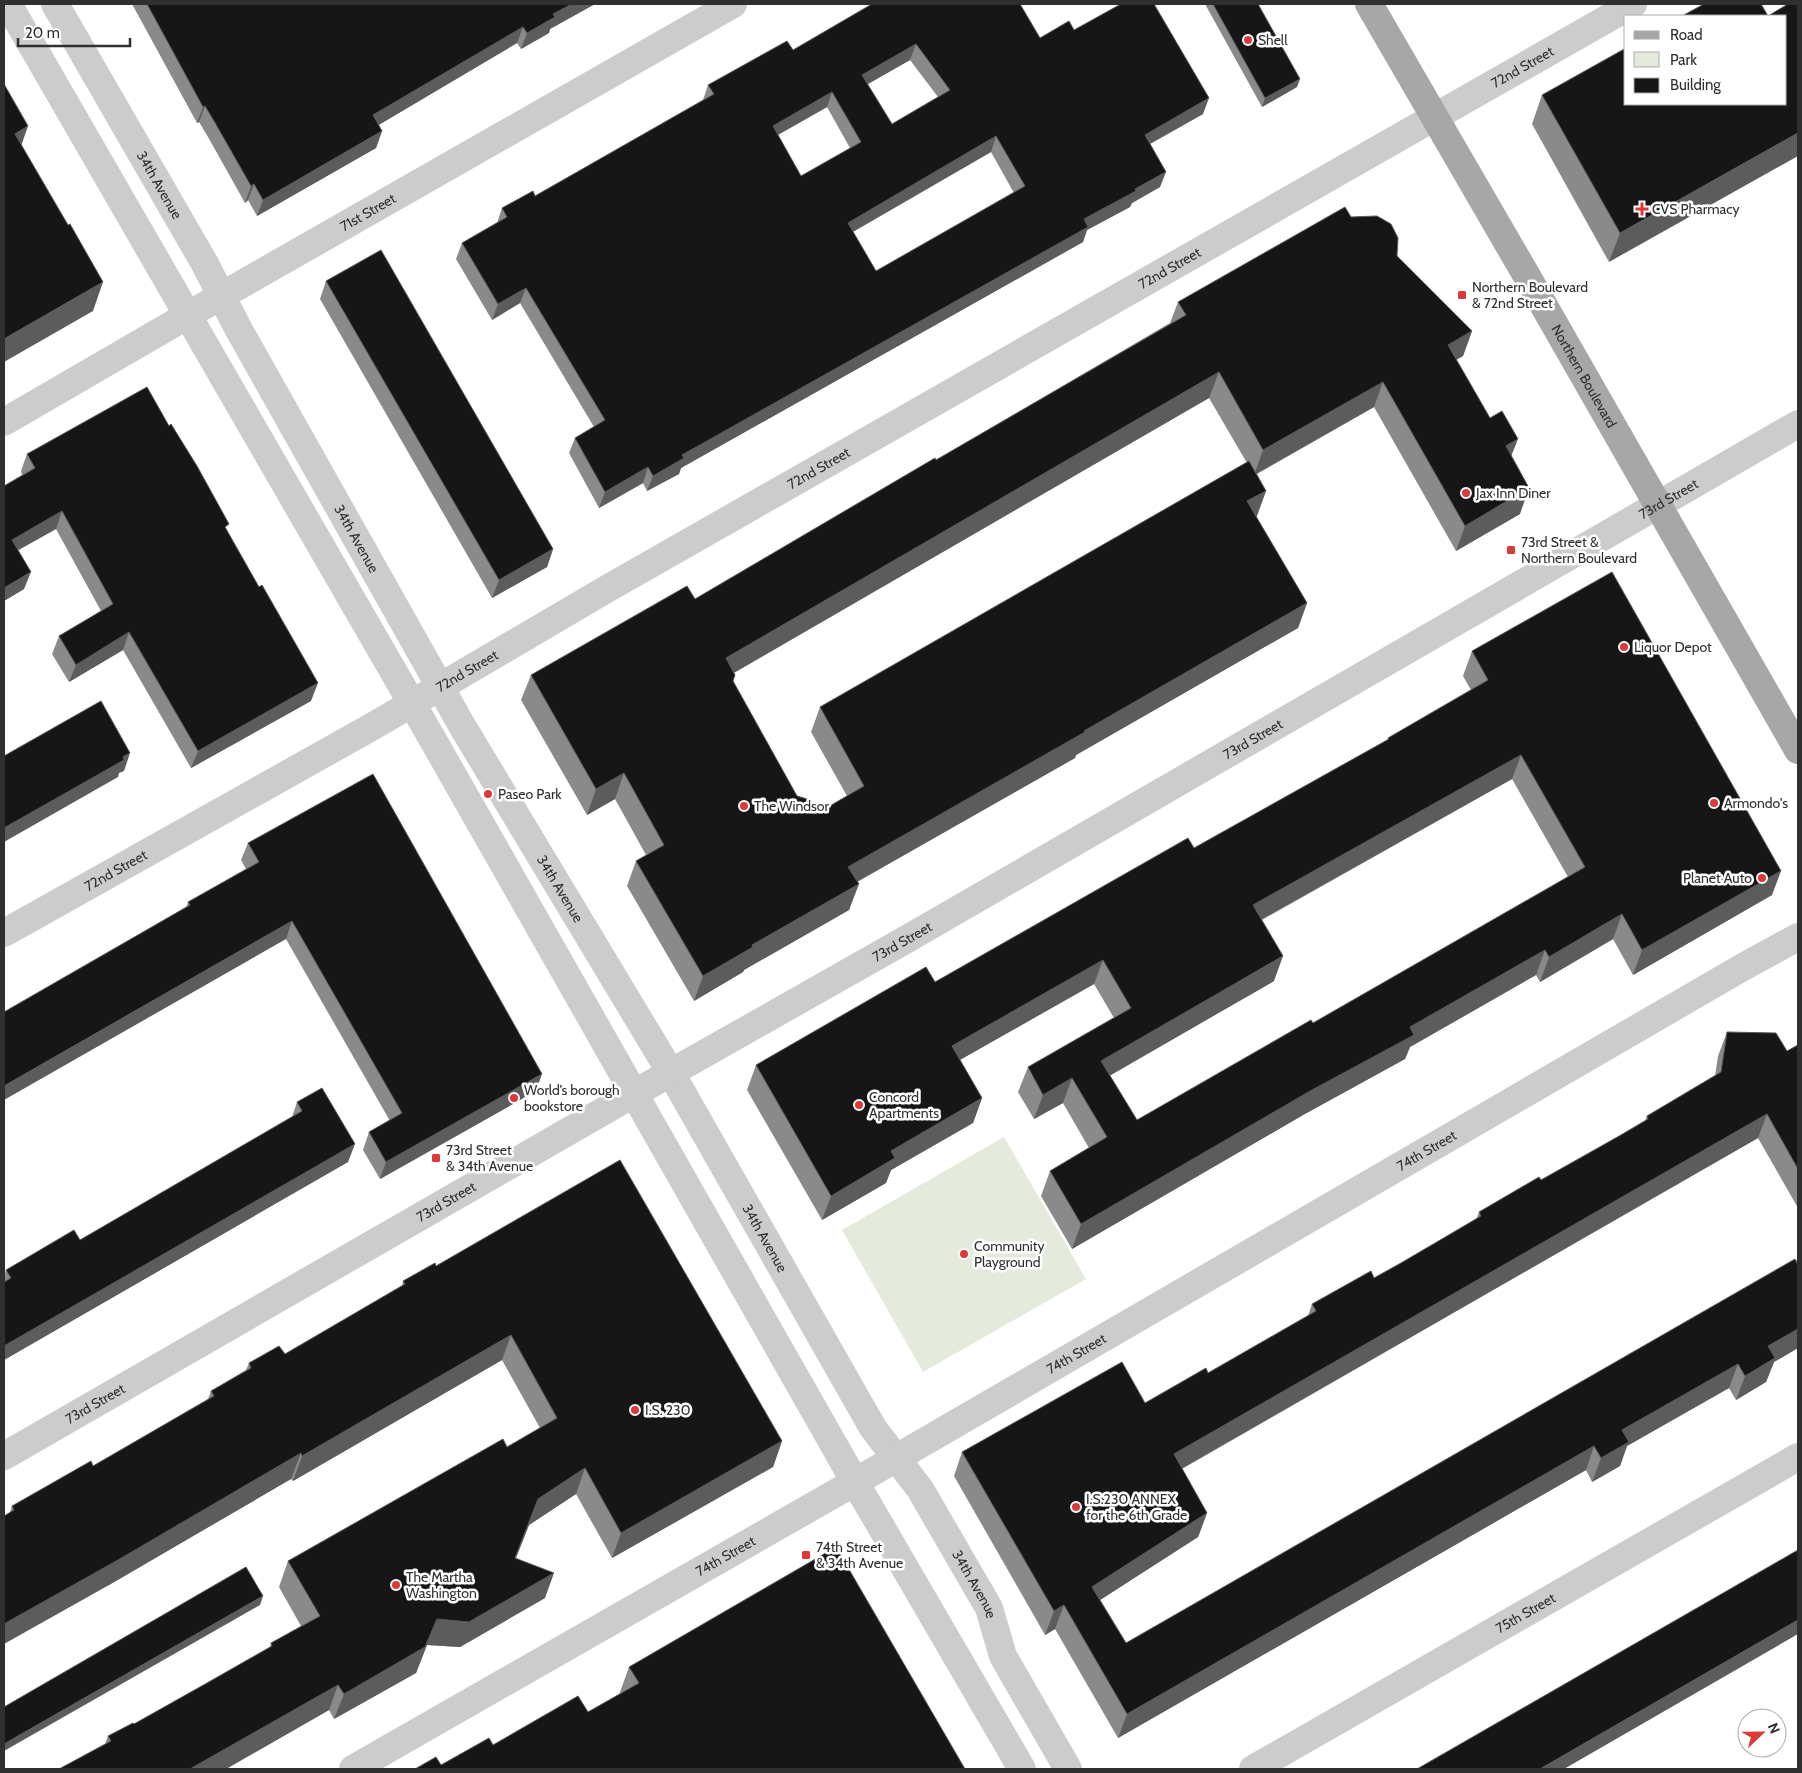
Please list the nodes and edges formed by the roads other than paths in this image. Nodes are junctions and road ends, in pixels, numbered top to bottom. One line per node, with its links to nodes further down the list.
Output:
1 (8, 4): 8 (street)
2 (55, 4): 7 (street, 34th Avenue)
3 (733, 4): 7 (street, 71st Street)
4 (1369, 4): 6 (main road, Northern Boulevard)
5 (1633, 4): 6 (street, 72nd Street)
6 (1435, 118): 11 (main road, Northern Boulevard); 12 (street, 72nd Street)
7 (221, 296): 8 (street, 71st Street); 12 (street, 34th Avenue)
8 (188, 316): 9 (street, 71st Street); 13 (street)
9 (4, 422)
10 (1798, 424): 11 (street, 73rd Street)
11 (1658, 504): 14 (main road, Northern Boulevard); 17 (street, 73rd Street)
12 (440, 687): 13 (street, 72nd Street); 17 (street, 34th Avenue)
13 (411, 703): 15 (street, 72nd Street); 18 (street)
14 (1798, 750)
15 (4, 933)
16 (1798, 937): 21 (street, 74th Street)
17 (671, 1073): 18 (street, 73rd Street); 21 (street, 34th Avenue)
18 (635, 1093): 19 (street, 73rd Street); 22 (street)
19 (4, 1456)
20 (1798, 1456): 26 (street, 75th Street)
21 (896, 1458): 22 (street, 74th Street); 25 (street, 34th Avenue)
22 (855, 1482): 23 (street, 74th Street); 24 (street)
23 (353, 1769)
24 (1022, 1769)
25 (1068, 1769)
26 (1254, 1769)

